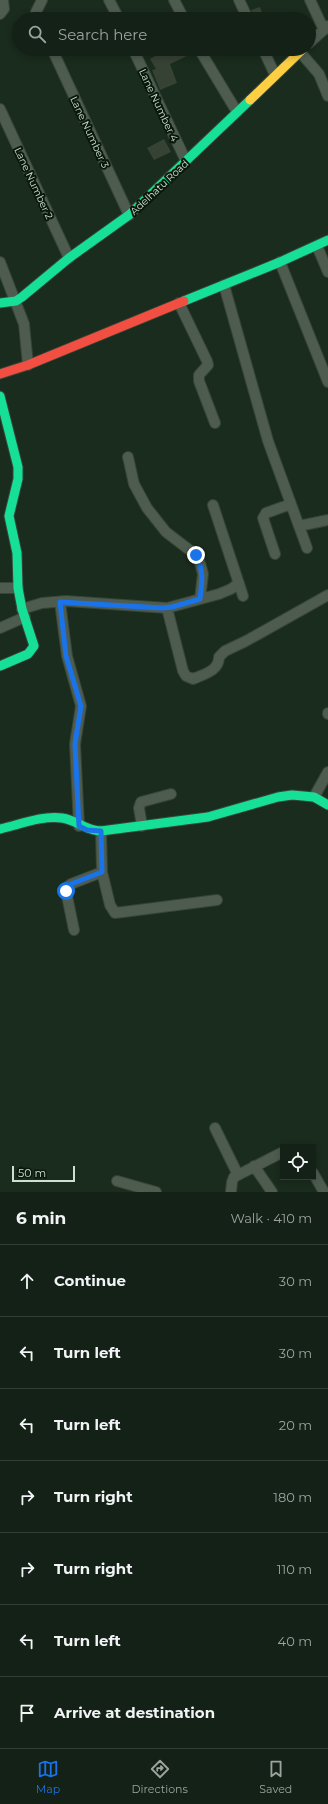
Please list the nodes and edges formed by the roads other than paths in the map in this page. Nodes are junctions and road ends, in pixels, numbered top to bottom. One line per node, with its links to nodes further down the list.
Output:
1 (3, 0): 11 (street)
2 (42, 0): 7 (street)
3 (109, 0): 8 (street)
4 (174, 0): 9 (street)
5 (239, 0): 10 (street)
6 (310, 0): 12 (street)
7 (36, 12)
8 (115, 12)
9 (180, 12)
10 (245, 12)
11 (0, 14)
12 (326, 28): 13 (street)
13 (316, 37)
14 (55, 56): 25 (street, Lane Number 3)
15 (136, 56): 24 (street, Lane Number 4)
16 (203, 56): 23 (street)
17 (266, 56): 20 (street)
18 (296, 56): 20 (street, Adelhatu Road)
19 (306, 56): 21 (street)
20 (275, 75): 23 (street, Adelhatu Road)
21 (328, 96)
22 (0, 109): 28 (street, Lane Number 2)
23 (237, 112): 24 (street, Adelhatu Road)
24 (186, 161): 25 (street, Adelhatu Road)
25 (129, 215): 28 (street, Adelhatu Road)
26 (328, 240): 27 (street)
27 (317, 246): 30 (street); 31 (street)
28 (69, 258): 33 (street, Adelhatu Road)
29 (0, 262): 33 (street)
30 (280, 262): 32 (street); 38 (street)
31 (328, 272)
32 (224, 285): 35 (street); 42 (street)
33 (16, 301): 34 (street); 36 (street)
34 (0, 303)
35 (179, 303): 36 (street); 40 (street)
36 (28, 365): 37 (street)
37 (0, 374)
38 (328, 382)
39 (0, 396): 50 (street)
40 (215, 423)
41 (128, 457): 53 (street)
42 (291, 504): 45 (street); 47 (street)
43 (213, 505): 48 (street)
44 (328, 520): 45 (street)
45 (299, 526): 46 (street)
46 (307, 548)
47 (275, 554)
48 (239, 583): 52 (street); 53 (street)
49 (0, 588): 50 (street)
50 (18, 588): 56 (street)
51 (328, 595): 55 (street)
52 (243, 596)
53 (200, 599): 55 (street)
54 (60, 602): 55 (street); 56 (street); 63 (street)
55 (167, 608)
56 (23, 613): 57 (street); 58 (street)
57 (0, 628)
58 (0, 666)
59 (328, 772): 61 (street)
60 (171, 794): 64 (street)
61 (314, 797): 62 (street); 64 (street)
62 (328, 805)
63 (79, 826): 65 (street); 66 (street)
64 (142, 826): 66 (street)
65 (0, 829)
66 (101, 831): 67 (street)
67 (102, 872): 68 (street); 69 (street)
68 (217, 900)
69 (74, 930)
70 (215, 1128): 73 (street)
71 (280, 1153): 72 (street)
72 (254, 1166): 73 (street); 78 (street)
73 (238, 1175): 77 (street)
74 (316, 1178): 79 (street)
75 (118, 1181): 76 (street)
76 (156, 1192)
77 (231, 1192)
78 (272, 1192)
79 (324, 1192)

